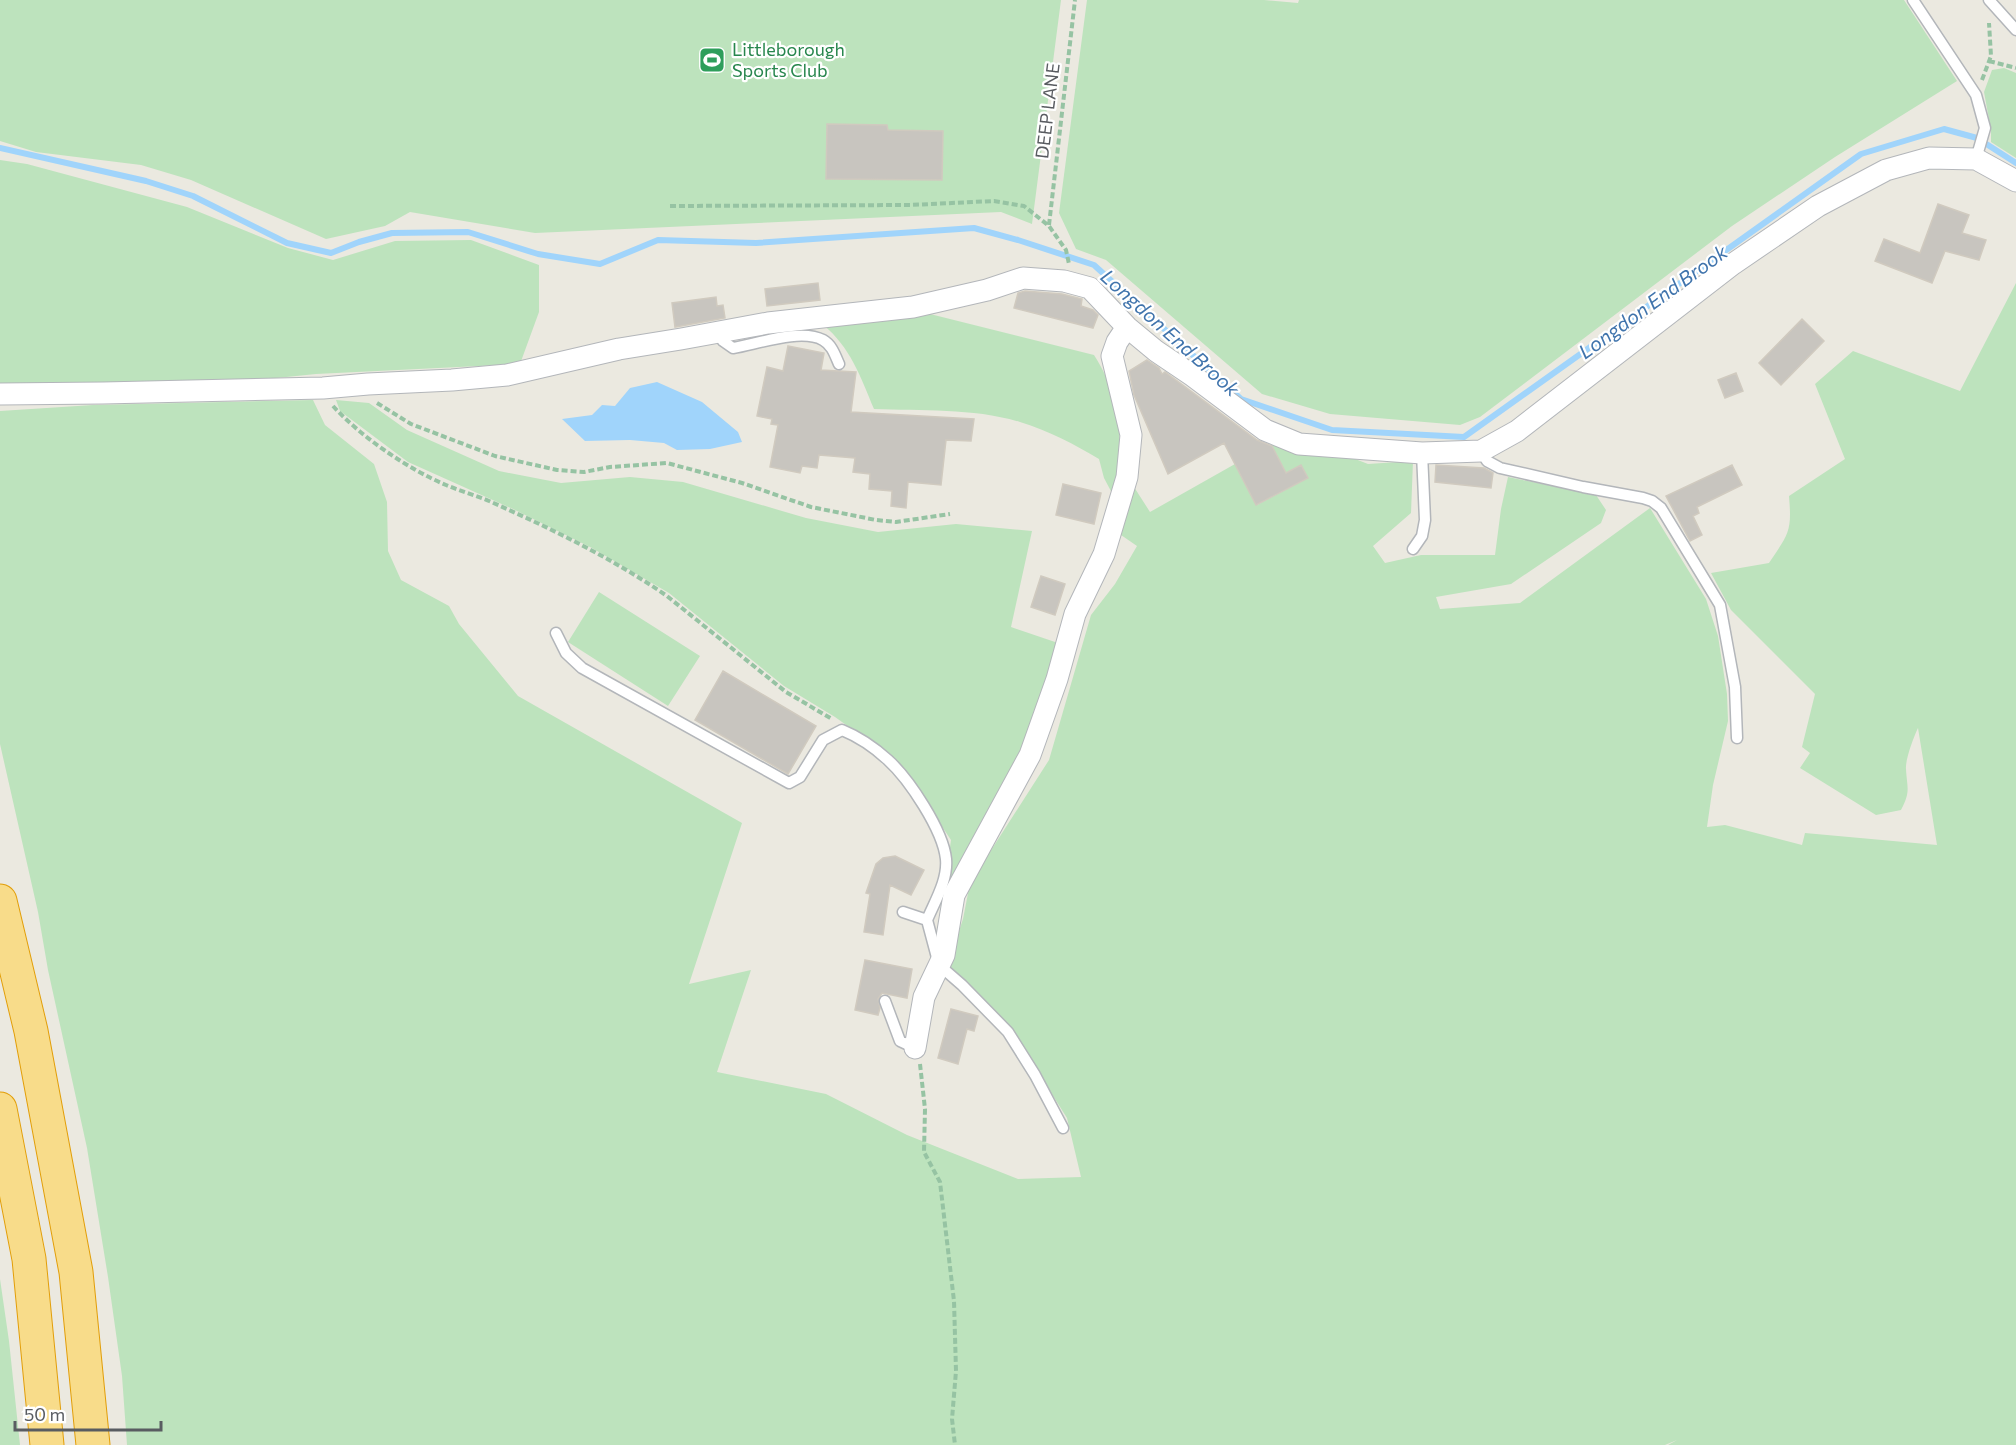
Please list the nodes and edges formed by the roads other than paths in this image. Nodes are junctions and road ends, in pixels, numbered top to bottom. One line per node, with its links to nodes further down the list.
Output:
1 (1913, 0): 4 (lane)
2 (1990, 1): 3 (lane)
3 (2016, 30)
4 (1978, 154): 5 (street); 10 (street)
5 (2016, 181)
6 (1127, 327): 7 (street); 11 (street); 18 (street)
7 (718, 333): 8 (lane); 9 (street)
8 (839, 364)
9 (0, 394)
10 (1481, 451): 11 (street); 14 (lane)
11 (1422, 453): 12 (lane)
12 (1413, 549)
13 (556, 633): 17 (lane)
14 (1737, 738)
15 (0, 901): 24 (highway)
16 (903, 912): 17 (lane)
17 (927, 920): 18 (lane)
18 (939, 965): 20 (street); 22 (lane)
19 (885, 1001): 20 (lane)
20 (915, 1048)
21 (0, 1109): 23 (highway)
22 (1063, 1128)
23 (47, 1445)
24 (93, 1445)

